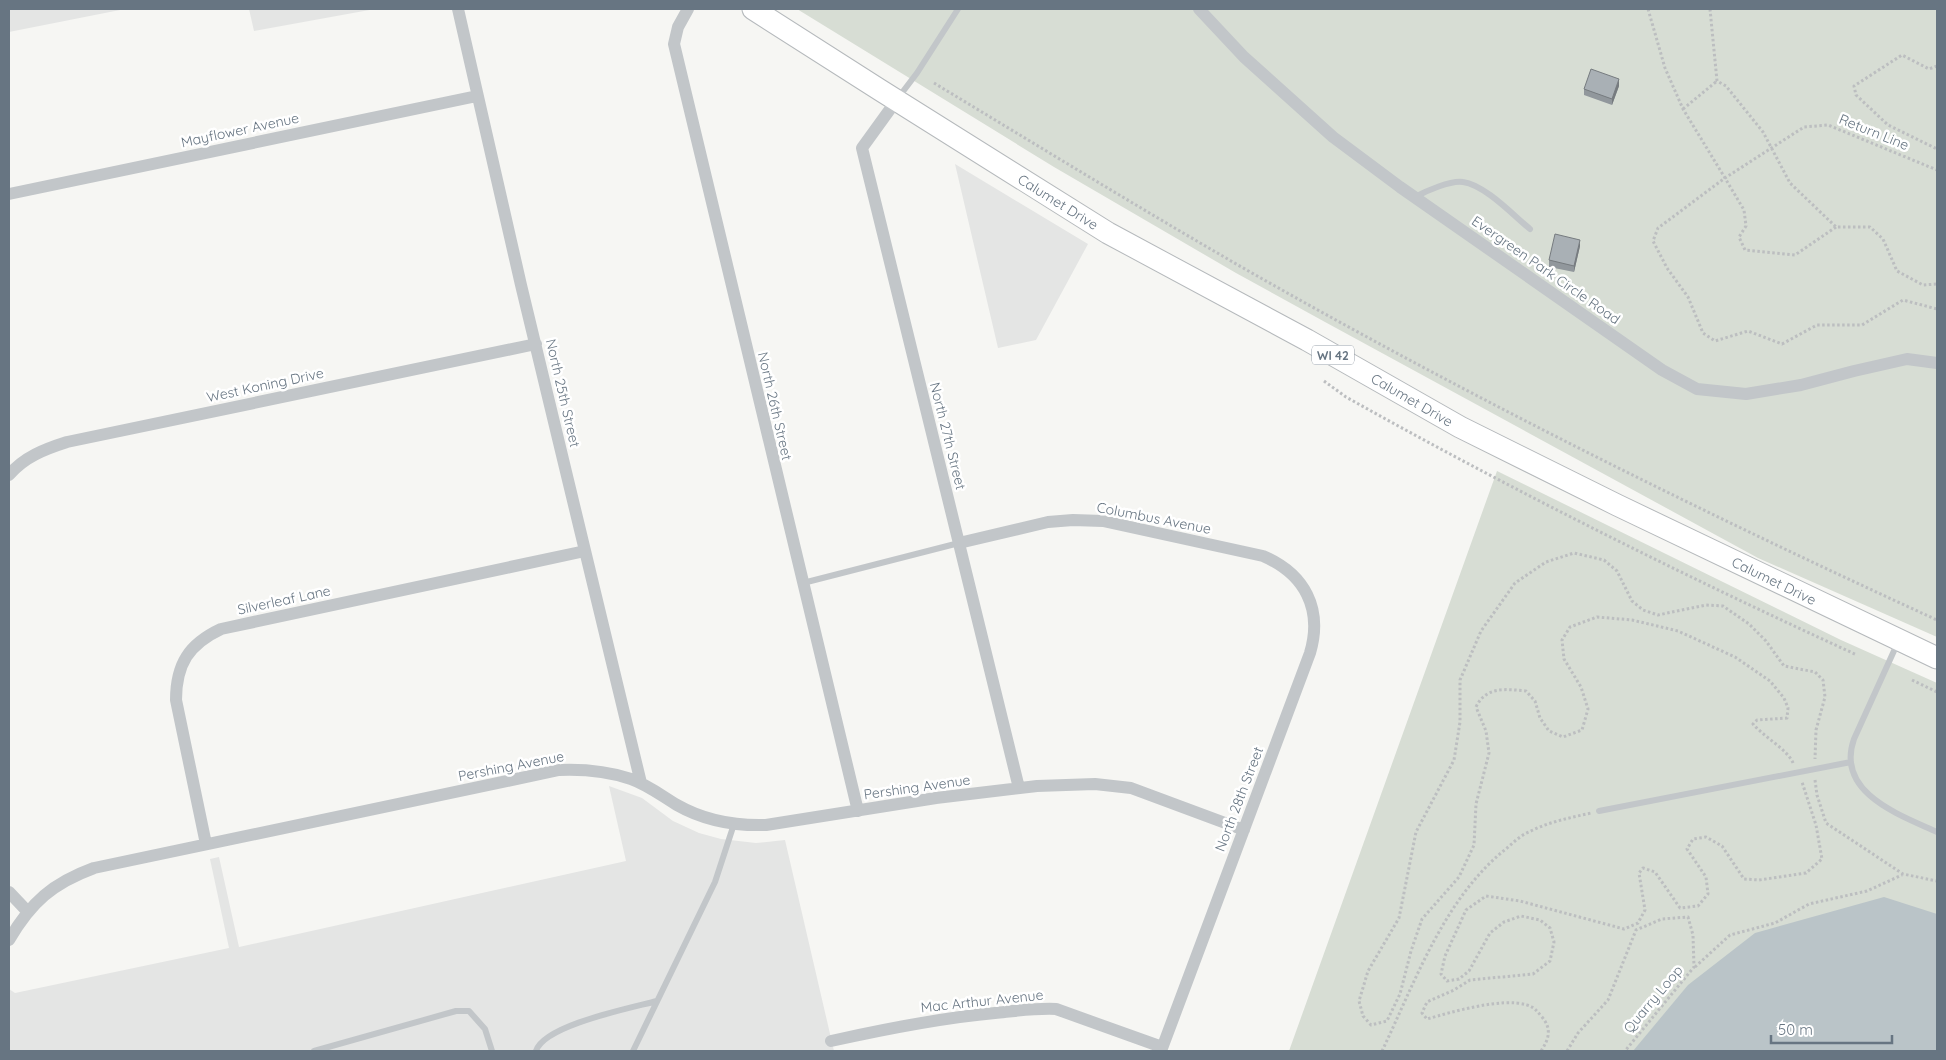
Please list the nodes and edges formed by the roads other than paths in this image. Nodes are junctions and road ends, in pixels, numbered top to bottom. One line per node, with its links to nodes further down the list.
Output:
1 (458, 9): 6 (street, North 25th Street)
2 (688, 9): 17 (street, North 26th Street)
3 (754, 9): 7 (main road, Calumet Drive / WI 42)
4 (958, 9): 7 (lane)
5 (1199, 9): 9 (street, Evergreen Park Circle Road)
6 (477, 96): 8 (street, Mayflower Avenue); 11 (street, North 25th Street)
7 (896, 101): 14 (street, North 27th Street); 18 (main road, Calumet Drive / WI 42)
8 (9, 194)
9 (1415, 197): 10 (lane); 12 (street, Evergreen Park Circle Road)
10 (1530, 229)
11 (536, 344): 13 (street, West Koning Drive); 15 (street, North 25th Street)
12 (1937, 364)
13 (9, 475)
14 (959, 543): 16 (street, Columbus Avenue); 17 (lane); 22 (street, North 27th Street)
15 (585, 551): 21 (street, North 25th Street); 28 (street, Silverleaf Lane)
16 (1283, 566): 26 (street, North 28th Street)
17 (802, 583): 23 (street, North 26th Street)
18 (1898, 641): 19 (main road, Calumet Drive / WI 42); 20 (lane)
19 (1937, 658)
20 (1852, 762): 24 (lane); 27 (lane)
21 (640, 783): 25 (street, Pershing Avenue); 28 (street, Pershing Avenue)
22 (1019, 788): 23 (street, Pershing Avenue); 26 (street, Pershing Avenue)
23 (858, 811): 25 (street, Pershing Avenue)
24 (1599, 811)
25 (734, 824): 32 (lane)
26 (1244, 830): 34 (street, North 28th Street)
27 (1937, 832)
28 (206, 844): 30 (street, Pershing Avenue)
29 (9, 892): 30 (street)
30 (27, 911): 31 (street, Pershing Avenue)
31 (9, 940)
32 (657, 1002): 37 (lane); 38 (lane)
33 (831, 1041): 34 (street, Mac Arthur Avenue)
34 (1162, 1049)
35 (314, 1051): 36 (lane)
36 (492, 1051)
37 (536, 1051)
38 (632, 1051)

